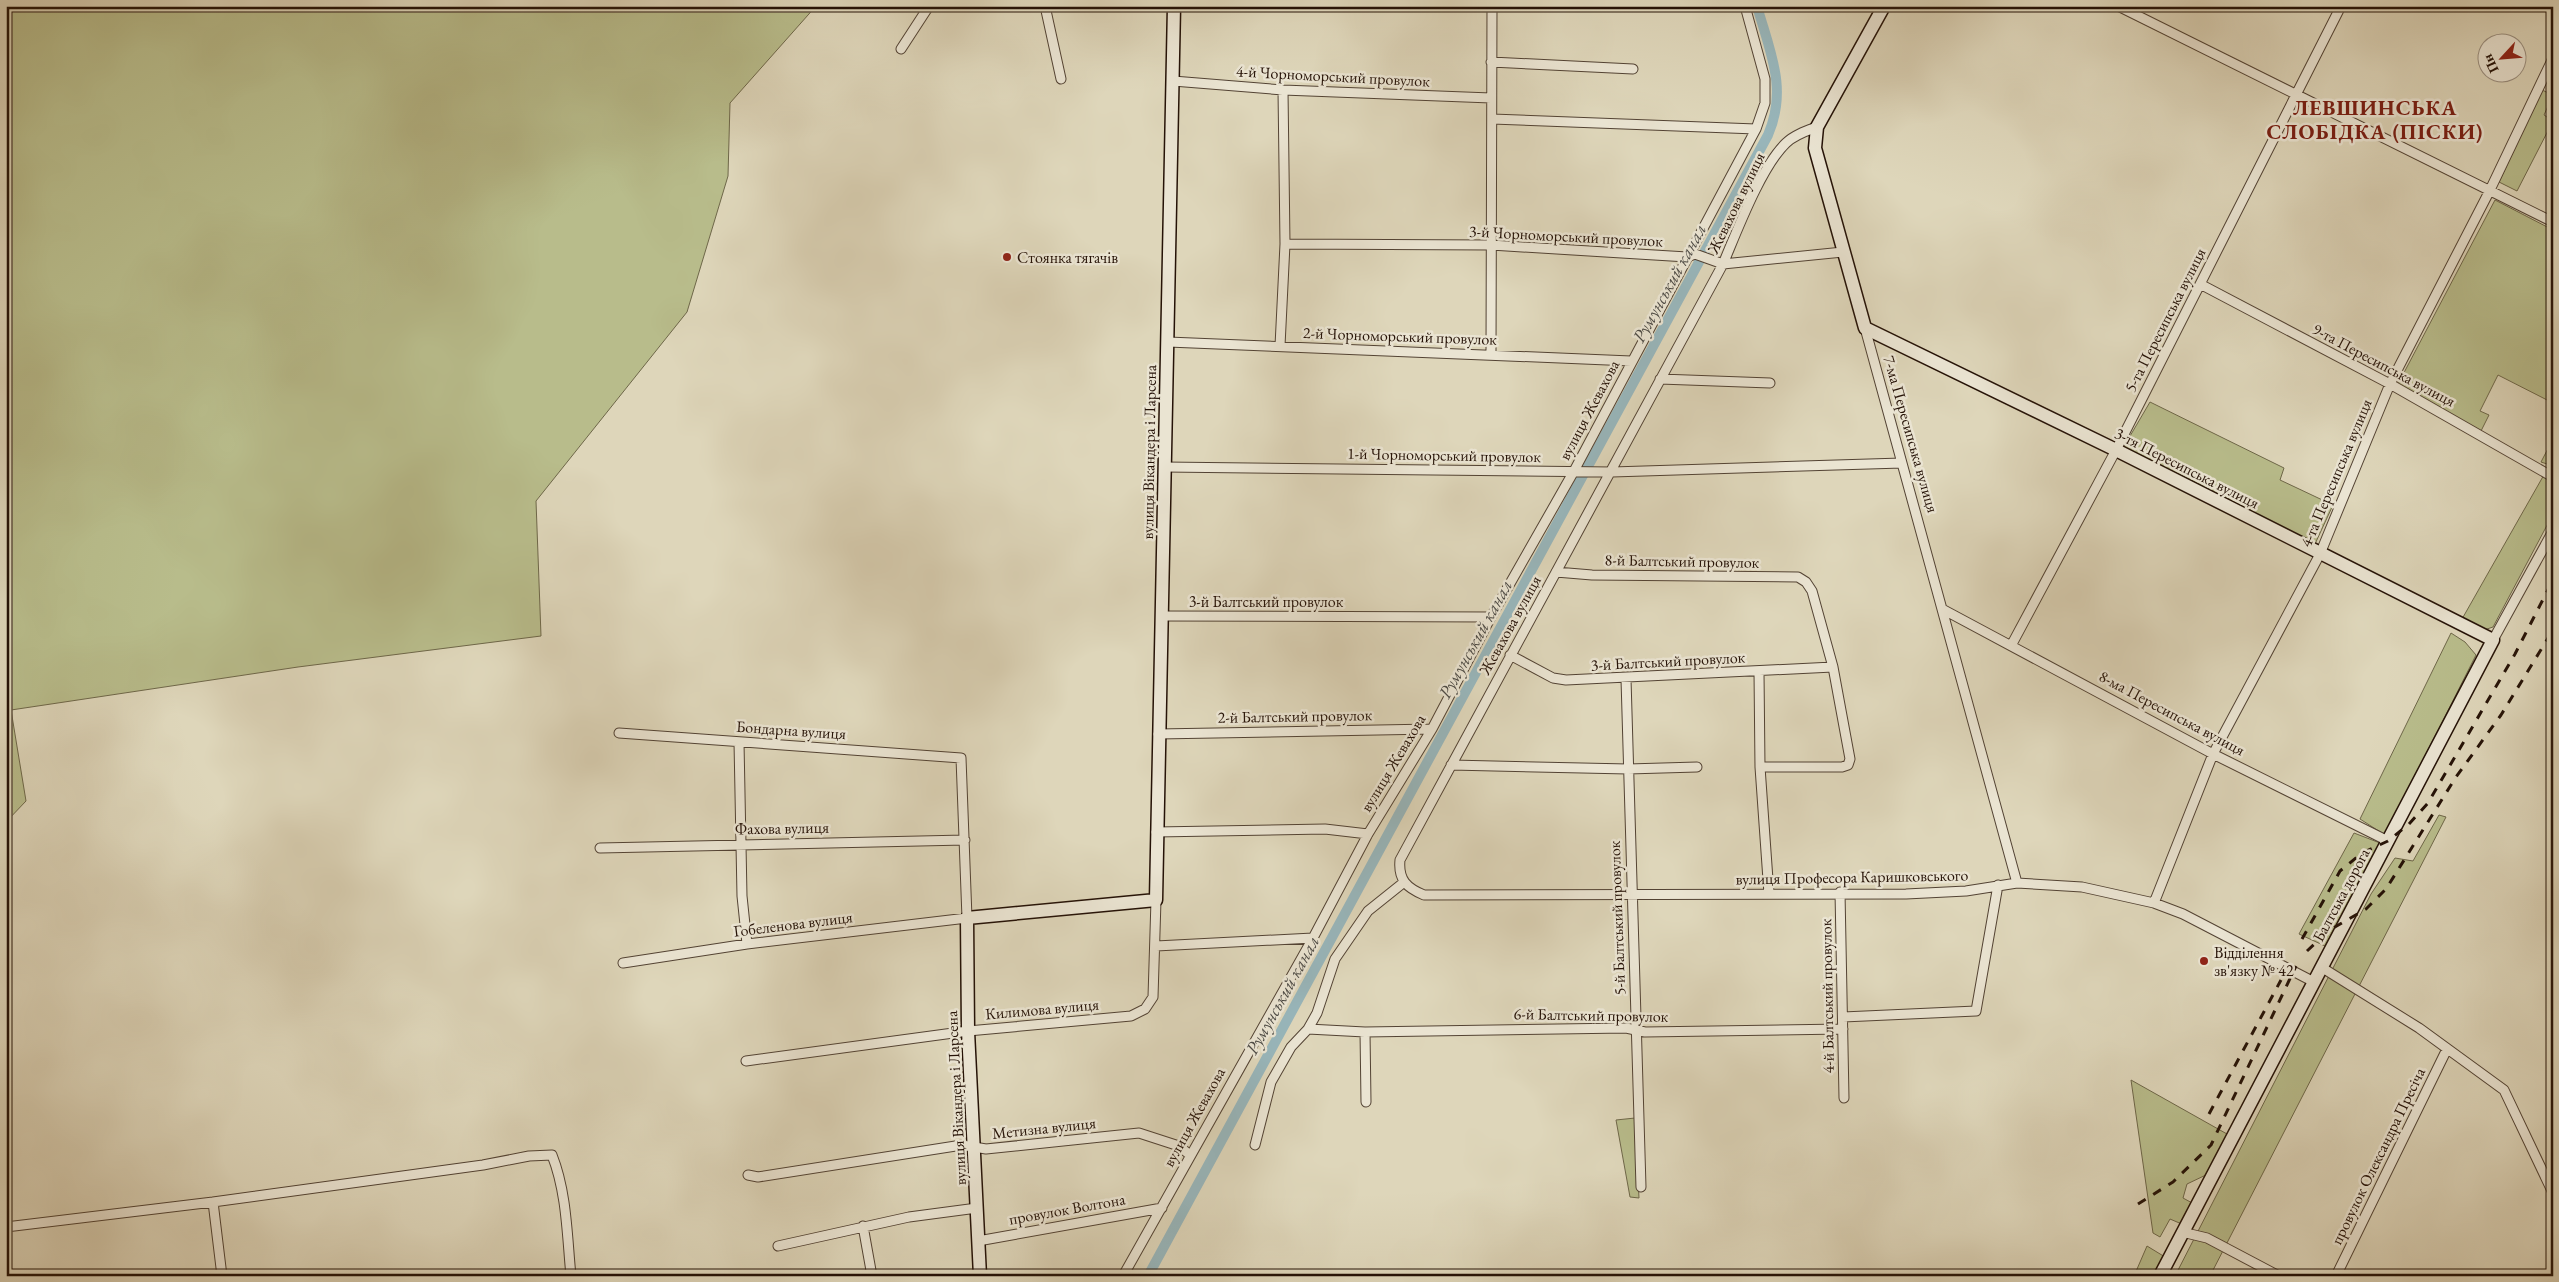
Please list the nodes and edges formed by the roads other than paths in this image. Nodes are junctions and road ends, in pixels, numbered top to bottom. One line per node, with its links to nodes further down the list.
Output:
1 (929, 6): 9 (street)
2 (1044, 6): 13 (street)
3 (1174, 6): 14 (main road, вулиця Вікандера і Ларсена)
4 (1492, 6): 11 (street)
5 (1745, 6): 20 (street, вулиця Жевахова)
6 (1884, 6): 19 (main road, 7-ма Пересипська вулиця)
7 (2118, 6): 16 (street)
8 (2341, 6): 16 (street, 5-та Пересипська вулиця)
9 (901, 49)
10 (2553, 58): 21 (street, 4-та Пересипська вулиця)
11 (1491, 62): 12 (street); 17 (street)
12 (1634, 69)
13 (1061, 79)
14 (1173, 82): 15 (street, 4-й Чорноморський провулок); 30 (main road, вулиця Вікандера і Ларсена)
15 (1283, 90): 17 (street, 4-й Чорноморський провулок); 23 (street)
16 (2298, 94): 21 (street); 28 (street, 5-та Пересипська вулиця)
17 (1491, 98): 18 (street)
18 (1492, 119): 20 (street); 24 (street)
19 (1816, 127): 25 (main road, 7-ма Пересипська вулиця); 27 (street, Жевахова вулиця)
20 (1756, 129): 26 (street, вулиця Жевахова)
21 (2490, 190): 22 (street); 36 (street, 4-та Пересипська вулиця)
22 (2553, 222)
23 (1285, 244): 24 (street, 3-й Чорноморський провулок); 31 (street)
24 (1491, 245): 26 (street, 3-й Чорноморський провулок); 32 (street)
25 (1843, 252): 27 (street, 3-й Чорноморський провулок); 29 (main road, 7-ма Пересипська вулиця)
26 (1691, 256): 27 (street, 3-й Чорноморський провулок); 33 (street, вулиця Жевахова)
27 (1720, 263): 34 (street, Жевахова вулиця)
28 (2200, 284): 36 (street, 9-та Пересипська вулиця); 37 (street, 5-та Пересипська вулиця)
29 (1864, 328): 37 (main road, 3-тя Пересипська вулиця); 38 (street, 7-ма Пересипська вулиця)
30 (1168, 342): 31 (street, 2-й Чорноморський провулок); 39 (main road, вулиця Вікандера і Ларсена)
31 (1280, 346): 32 (street, 2-й Чорноморський провулок)
32 (1491, 354): 33 (street, 2-й Чорноморський провулок)
33 (1632, 361): 40 (street, вулиця Жевахова)
34 (1660, 379): 35 (street); 41 (street, Жевахова вулиця)
35 (1770, 383)
36 (2390, 384): 42 (street, 9-та Пересипська вулиця); 44 (street, 4-та Пересипська вулиця)
37 (2116, 450): 44 (main road, 3-тя Пересипська вулиця); 50 (street, 5-та Пересипська вулиця)
38 (1902, 463): 41 (street, 1-й Чорноморський провулок); 46 (street, 7-ма Пересипська вулиця)
39 (1164, 467): 40 (street, 1-й Чорноморський провулок); 47 (main road, вулиця Вікандера і Ларсена)
40 (1577, 471): 41 (street, 1-й Чорноморський провулок); 48 (street, вулиця Жевахова)
41 (1608, 472): 45 (street, Жевахова вулиця)
42 (2553, 477)
43 (2553, 530): 49 (street, Балтська дорога)
44 (2320, 554): 49 (main road, 3-тя Пересипська вулиця); 59 (street, 4-та Пересипська вулиця)
45 (1556, 572): 51 (street, Жевахова вулиця); 52 (street, 8-й Балтський провулок)
46 (1944, 610): 50 (street, 8-ма Пересипська вулиця); 72 (street, 7-ма Пересипська вулиця)
47 (1162, 616): 48 (street, 3-й Балтський провулок); 57 (main road, вулиця Вікандера і Ларсена)
48 (1491, 617): 55 (street, вулиця Жевахова)
49 (2494, 640): 68 (main road, Балтська дорога)
50 (2012, 644): 59 (street, 8-ма Пересипська вулиця)
51 (1510, 655): 54 (street, 3-й Балтський провулок); 61 (street, Жевахова вулиця)
52 (1833, 667): 53 (street, 3-й Балтський провулок); 63 (street)
53 (1759, 672): 54 (street, 3-й Балтський провулок); 63 (street)
54 (1626, 679): 64 (street, 5-й Балтський провулок)
55 (1432, 729): 57 (street, 2-й Балтський провулок); 66 (street, вулиця Жевахова)
56 (619, 733): 58 (street, Бондарна вулиця)
57 (1158, 734): 65 (main road, вулиця Вікандера і Ларсена)
58 (739, 742): 60 (street, Бондарна вулиця); 69 (street)
59 (2213, 754): 68 (street, 8-ма Пересипська вулиця); 78 (street, 4-та Пересипська вулиця)
60 (961, 758): 67 (street, вулиця Вікандера і Ларсена)
61 (1450, 765): 64 (street); 71 (street, Жевахова вулиця)
62 (1697, 767): 64 (street)
63 (1760, 767): 75 (street)
64 (1628, 769): 76 (street, 5-й Балтський провулок)
65 (1156, 832): 66 (street); 77 (main road, вулиця Вікандера і Ларсена)
66 (1368, 834): 80 (street, вулиця Жевахова)
67 (965, 840): 69 (street, Фахова вулиця); 79 (street, вулиця Вікандера і Ларсена)
68 (2388, 841): 84 (main road, Балтська дорога)
69 (741, 844): 70 (street, Фахова вулиця); 81 (street)
70 (600, 848)
71 (1403, 883): 76 (street, вулиця Професора Каришковського); 88 (street)
72 (2017, 883): 73 (street, вулиця Професора Каришковського); 78 (street, вулиця Професора Каришковського)
73 (1998, 885): 74 (street, вулиця Професора Каришковського); 87 (street)
74 (1840, 892): 75 (street, вулиця Професора Каришковського); 87 (street, 4-й Балтський провулок)
75 (1770, 894): 76 (street, вулиця Професора Каришковського)
76 (1632, 895): 90 (street, 5-й Балтський провулок)
77 (1156, 900): 79 (main road); 82 (street, вулиця Вікандера і Ларсена)
78 (2154, 903): 85 (street, вулиця Професора Каришковського)
79 (967, 918): 81 (street, Гобеленова вулиця); 91 (main road, вулиця Вікандера і Ларсена)
80 (1313, 938): 82 (street); 99 (street, вулиця Жевахова)
81 (747, 944): 83 (street, Гобеленова вулиця)
82 (1156, 946): 86 (street, вулиця Вікандера і Ларсена)
83 (623, 963)
84 (2321, 967): 85 (main road, Балтська дорога); 93 (street)
85 (2314, 982): 108 (main road, Балтська дорога)
86 (1154, 997): 91 (street, Килимова вулиця)
87 (1843, 1017): 89 (street, 4-й Балтський провулок)
88 (1308, 1029): 92 (street, 6-й Балтський провулок); 97 (street)
89 (1843, 1029): 90 (street, 6-й Балтський провулок); 95 (street, 4-й Балтський провулок)
90 (1636, 1030): 92 (street, 6-й Балтський провулок); 101 (street, 5-й Балтський провулок)
91 (968, 1031): 94 (street, Килимова вулиця); 98 (main road, вулиця Вікандера і Ларсена)
92 (1366, 1032): 96 (street)
93 (2447, 1049): 102 (street); 118 (street, провулок Олександра Пресіча)
94 (746, 1061)
95 (1844, 1098)
96 (1366, 1102)
97 (1255, 1145)
98 (974, 1147): 99 (street, Метизна вулиця); 100 (street, Метизна вулиця); 104 (main road, вулиця Вікандера і Ларсена)
99 (1190, 1155): 105 (street, вулиця Жевахова)
100 (748, 1175)
101 (1641, 1186)
102 (2553, 1193)
103 (213, 1202): 107 (street); 111 (street); 112 (street)
104 (977, 1208): 106 (street); 109 (main road, вулиця Вікандера і Ларсена)
105 (1162, 1208): 109 (street, провулок Волтона); 115 (street, вулиця Жевахова)
106 (863, 1226): 110 (street); 113 (street)
107 (6, 1227)
108 (2182, 1232): 116 (main road, Балтська дорога); 117 (street)
109 (978, 1240): 114 (main road, вулиця Вікандера і Ларсена)
110 (778, 1246)
111 (222, 1276)
112 (570, 1276)
113 (872, 1276)
114 (980, 1276)
115 (1124, 1276)
116 (2160, 1276)
117 (2279, 1276)
118 (2336, 1276)

